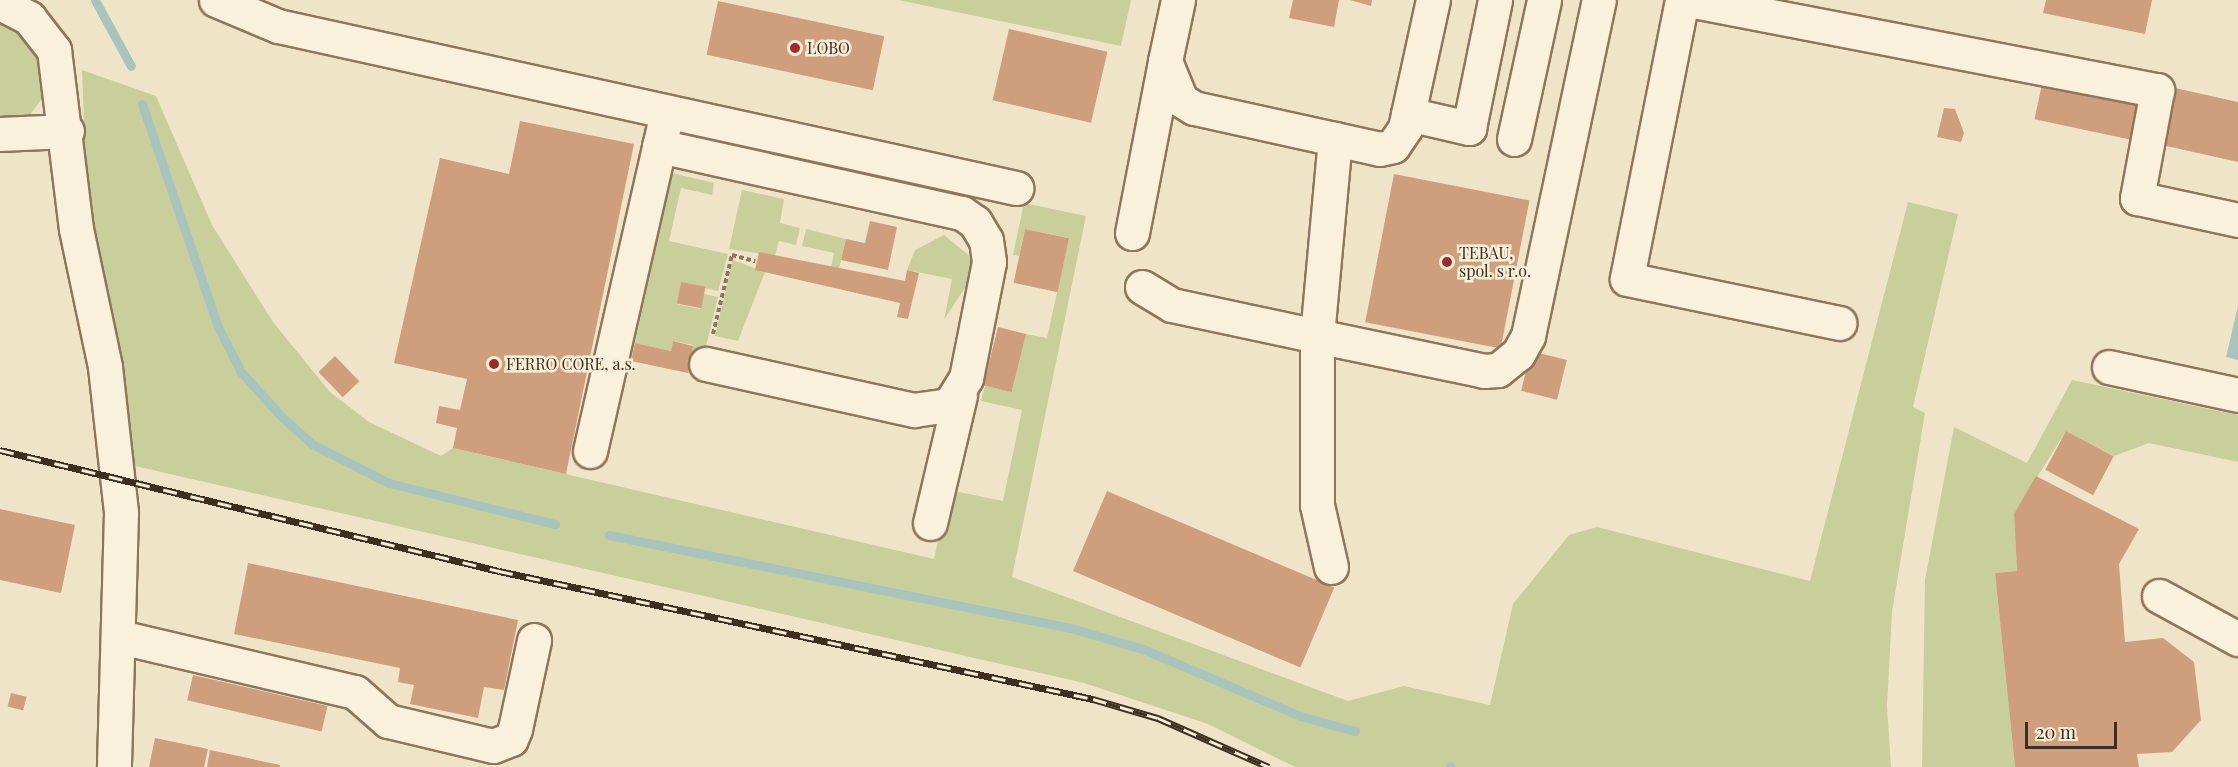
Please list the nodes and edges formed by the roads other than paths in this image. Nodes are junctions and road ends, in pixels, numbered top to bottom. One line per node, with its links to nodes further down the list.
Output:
1 (216, 0): 11 (lane)
2 (1178, 0): 10 (lane)
3 (1433, 0): 12 (lane)
4 (1495, 0): 13 (lane)
5 (1544, 0): 17 (lane)
6 (1599, 0): 19 (lane)
7 (1682, 0): 24 (lane)
8 (1688, 0): 21 (lane)
9 (0, 3): 14 (lane)
10 (1166, 61): 16 (lane); 22 (lane)
11 (667, 112): 18 (lane); 20 (lane)
12 (1408, 114): 13 (lane); 16 (lane)
13 (1469, 128): 17 (lane)
14 (67, 131): 15 (lane); 34 (lane)
15 (0, 134)
16 (1335, 139): 25 (lane)
17 (1514, 139): 19 (lane)
18 (659, 146): 28 (lane); 30 (lane)
19 (1567, 151): 25 (lane)
20 (1016, 188)
21 (2238, 220)
22 (1132, 233)
23 (1142, 287): 25 (lane)
24 (1839, 323)
25 (1317, 336): 32 (lane)
26 (706, 364): 28 (lane)
27 (2109, 367): 29 (lane)
28 (960, 395): 31 (lane)
29 (2238, 395)
30 (590, 451)
31 (930, 523)
32 (1331, 567)
33 (2159, 596): 35 (lane)
34 (120, 637): 36 (lane); 37 (lane)
35 (2238, 639)
36 (534, 640)
37 (114, 767)

